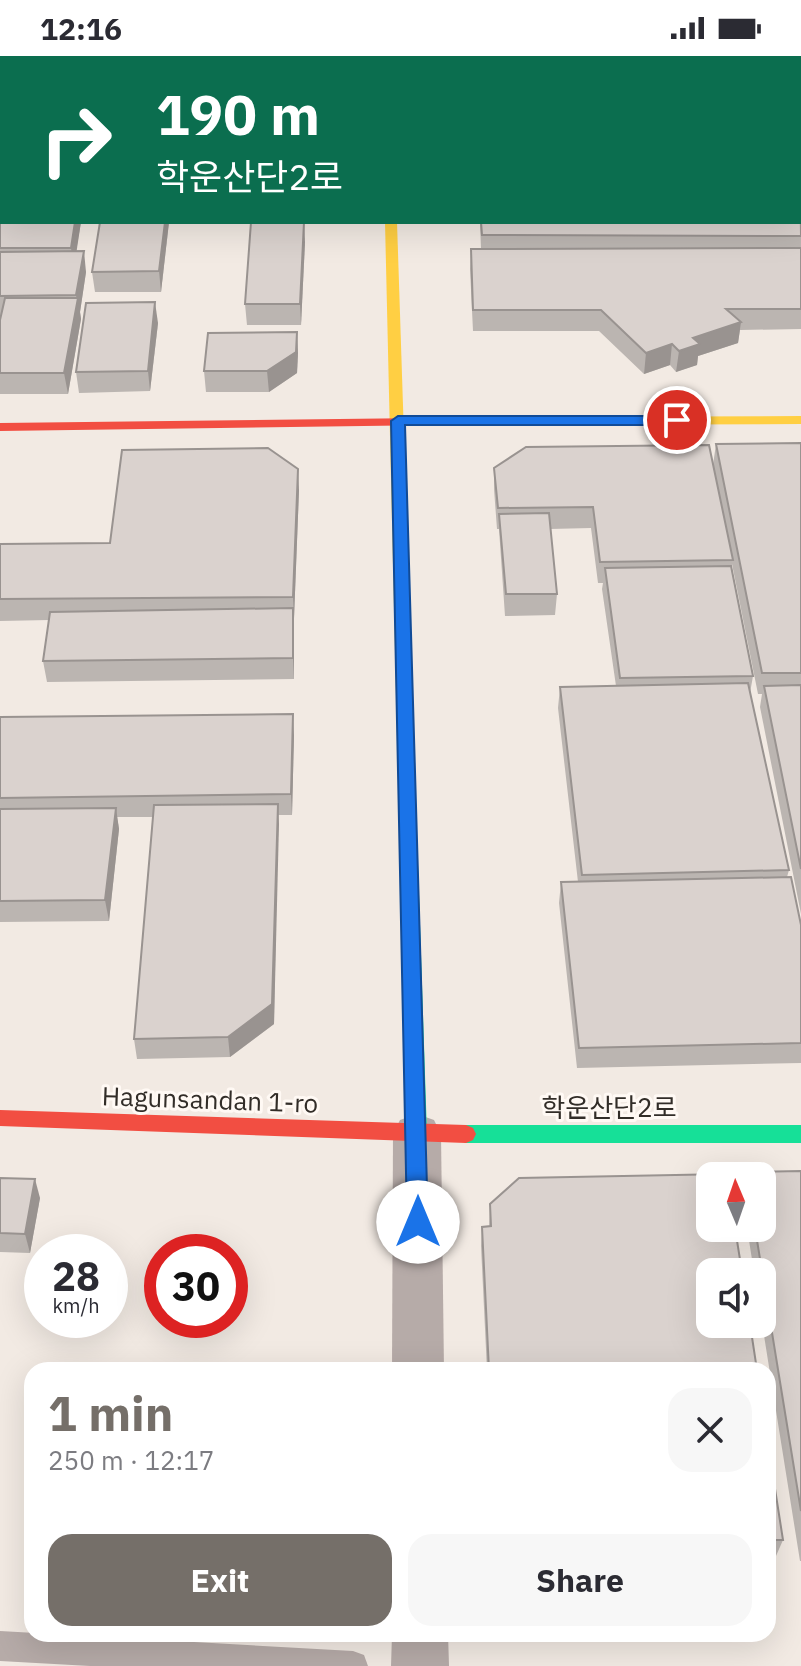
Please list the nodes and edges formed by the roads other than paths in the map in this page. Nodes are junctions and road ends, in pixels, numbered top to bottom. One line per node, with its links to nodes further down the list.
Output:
1 (391, 224): 3 (street)
2 (801, 420): 3 (street)
3 (398, 421): 4 (street); 6 (street)
4 (0, 427)
5 (0, 1118): 6 (street, Hagunsandan 1-ro)
6 (417, 1134): 7 (street, 학운산단2로); 8 (street)
7 (801, 1134)
8 (418, 1362)
9 (420, 1642): 12 (street)
10 (0, 1646): 11 (lane)
11 (353, 1666)
12 (420, 1666)

